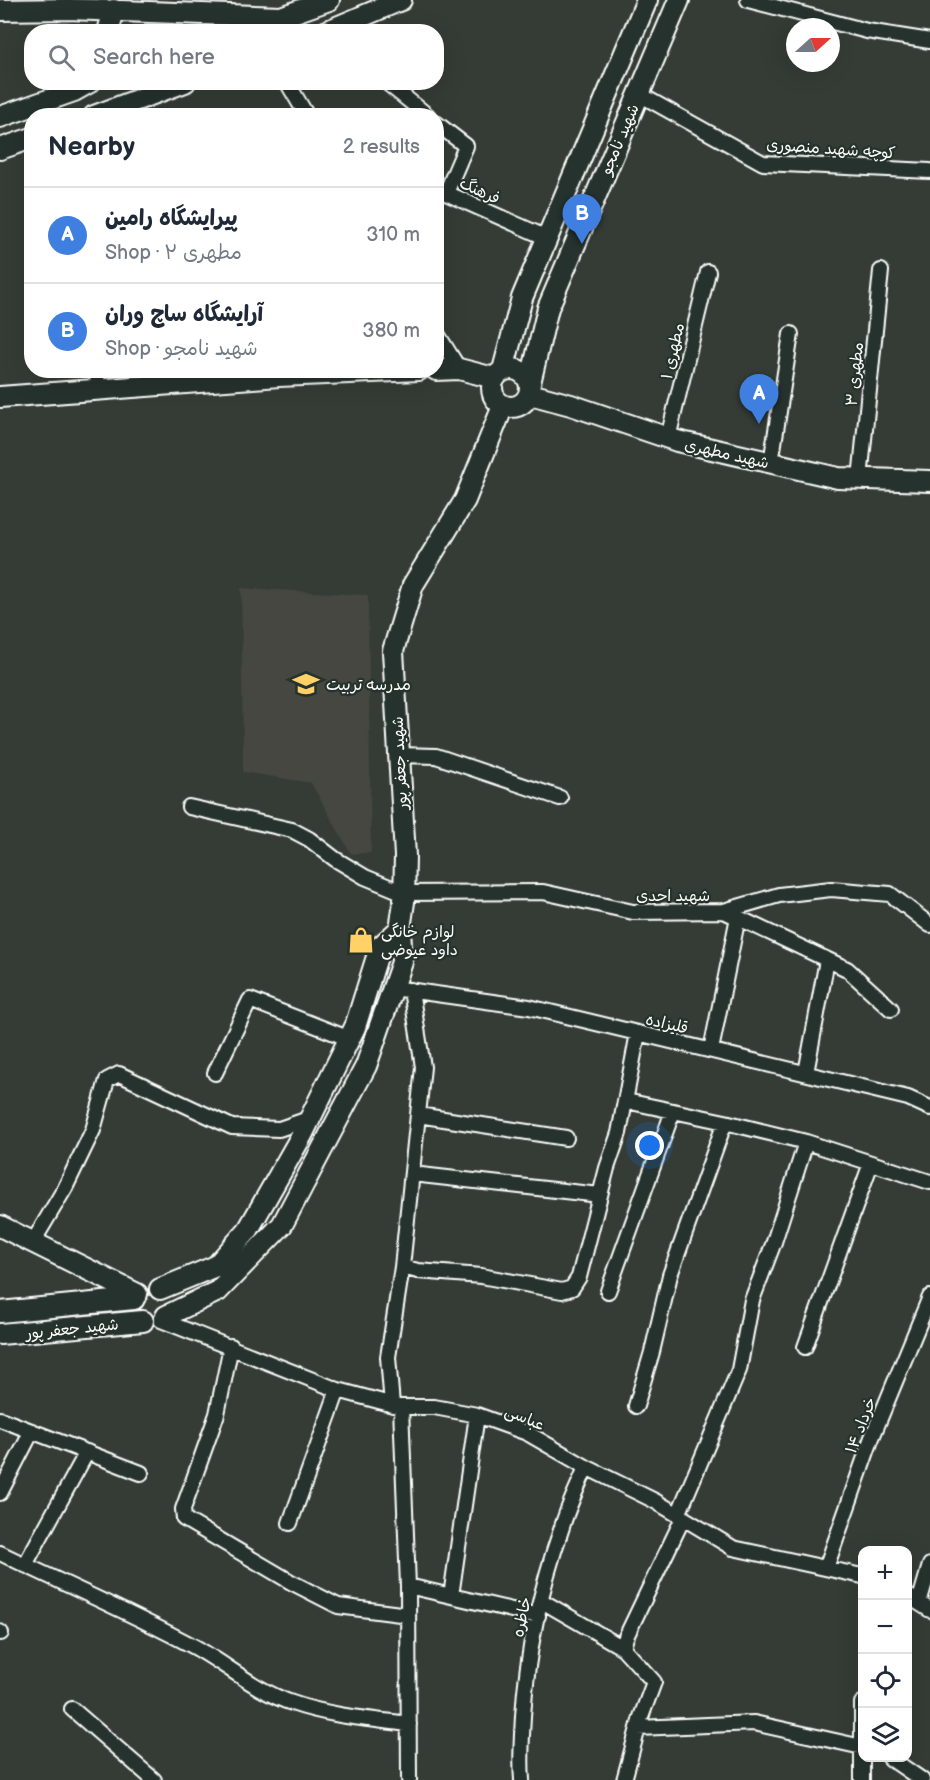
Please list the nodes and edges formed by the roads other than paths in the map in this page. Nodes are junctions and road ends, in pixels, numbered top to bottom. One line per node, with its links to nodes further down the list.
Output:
1 (329, 0): 9 (street)
2 (401, 0): 10 (street)
3 (647, 0): 27 (street, شهید نامجو)
4 (679, 0): 16 (street, شهید نامجو)
5 (748, 0): 11 (street)
6 (0, 10): 7 (street)
7 (114, 10): 8 (street); 9 (street)
8 (110, 24)
9 (261, 24)
10 (359, 24)
11 (930, 41)
12 (76, 90): 17 (street)
13 (164, 90): 18 (street)
14 (292, 90): 19 (street)
15 (396, 90): 20 (street)
16 (639, 94): 26 (street, کوچه شهید منصوری); 37 (street, شهید نامجو)
17 (26, 108)
18 (115, 108)
19 (302, 108)
20 (418, 108)
21 (24, 109): 22 (street)
22 (0, 117)
23 (444, 129): 27 (street, فرهنگ)
24 (24, 141): 25 (street)
25 (0, 149)
26 (930, 171)
27 (547, 238): 34 (street, شهید نامجو)
28 (881, 271): 43 (street, مطهری ۳)
29 (708, 272): 41 (street, مطهری ۱)
30 (791, 334): 42 (street)
31 (444, 345): 32 (street)
32 (459, 369): 33 (street); 34 (street)
33 (444, 370)
34 (499, 374): 37 (street); 40 (street)
35 (97, 378): 38 (street)
36 (155, 378): 38 (street)
37 (530, 388): 40 (street); 41 (street, شهید مطهری)
38 (99, 390): 39 (street)
39 (0, 397)
40 (503, 406): 45 (street, شهید جعفر پور)
41 (668, 438): 42 (street, شهید مطهری)
42 (771, 463): 43 (street, شهید مطهری)
43 (860, 479): 44 (street, شهید مطهری)
44 (930, 481)
45 (399, 755): 46 (street); 48 (street, شهید جعفر پور)
46 (560, 798)
47 (189, 807): 48 (street)
48 (404, 893): 49 (street, شهید احدی); 52 (street, شهید جعفر پور)
49 (724, 911): 50 (street); 51 (street, شهید احدی)
50 (738, 917): 53 (street); 58 (street)
51 (930, 925)
52 (400, 929): 54 (street, شهید جعفر پور); 57 (street)
53 (827, 960): 55 (street); 60 (street)
54 (402, 989): 56 (street, قلیزاده); 64 (street); 81 (street, شهید جعفر پور)
55 (891, 1009)
56 (638, 1033): 58 (street, قلیزاده); 61 (street)
57 (350, 1039): 59 (street); 65 (street)
58 (711, 1050): 60 (street, قلیزاده)
59 (215, 1072)
60 (806, 1073): 62 (street, قلیزاده)
61 (626, 1101): 63 (street); 72 (street)
62 (930, 1108)
63 (673, 1111): 66 (street); 77 (street)
64 (418, 1115): 67 (street); 70 (street)
65 (311, 1118): 74 (street); 76 (street)
66 (725, 1122): 68 (street); 87 (street)
67 (566, 1138)
68 (806, 1142): 69 (street); 95 (street)
69 (871, 1163): 71 (street); 84 (street)
70 (412, 1174): 72 (street); 75 (street)
71 (930, 1182)
72 (600, 1195): 75 (street)
73 (0, 1226): 74 (street)
74 (33, 1242): 78 (street)
75 (402, 1267): 86 (street)
76 (160, 1289): 78 (street); 81 (street)
77 (608, 1291)
78 (135, 1296): 80 (street, شهید جعفر پور); 81 (street)
79 (930, 1297): 100 (street, ۱۴ خرداد)
80 (0, 1312)
81 (157, 1319): 82 (street, شهید جعفر پور); 83 (street, عباسی)
82 (0, 1334)
83 (231, 1346): 85 (street, عباسی); 106 (street)
84 (805, 1347)
85 (338, 1390): 86 (street, عباسی); 96 (street)
86 (397, 1406): 88 (street, عباسی); 102 (street)
87 (636, 1406)
88 (477, 1415): 92 (street, عباسی); 103 (street)
89 (0, 1419): 90 (street)
90 (32, 1431): 91 (street); 94 (street)
91 (87, 1452): 93 (street); 98 (street)
92 (586, 1467): 95 (street, عباسی); 104 (street, خاطره)
93 (141, 1473)
94 (0, 1493)
95 (681, 1516): 100 (street, عباسی); 108 (street)
96 (290, 1523)
97 (0, 1552): 98 (street)
98 (26, 1565): 110 (street)
99 (930, 1565): 105 (street)
100 (826, 1568): 101 (street, عباسی)
101 (858, 1575)
102 (408, 1586): 103 (street); 106 (street)
103 (451, 1596): 107 (street)
104 (542, 1601): 107 (street, خاطره); 108 (street)
105 (919, 1603)
106 (408, 1615): 110 (street)
107 (538, 1616): 117 (street, خاطره)
108 (623, 1648): 111 (street)
109 (72, 1709): 115 (street)
110 (409, 1724): 116 (street)
111 (638, 1728): 112 (street); 118 (street)
112 (858, 1746)
113 (862, 1762): 119 (street)
114 (896, 1762): 120 (street)
115 (154, 1780)
116 (409, 1780)
117 (522, 1780)
118 (624, 1780)
119 (862, 1780)
120 (922, 1780)

